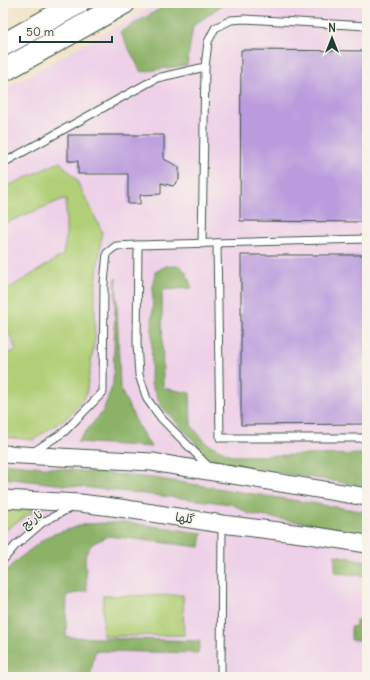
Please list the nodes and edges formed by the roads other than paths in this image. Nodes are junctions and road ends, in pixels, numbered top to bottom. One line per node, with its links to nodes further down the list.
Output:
1 (78, 3): 4 (main road)
2 (124, 3): 6 (main road)
3 (367, 26): 5 (lane)
4 (3, 45)
5 (205, 67): 7 (lane); 10 (lane)
6 (3, 71)
7 (3, 163)
8 (367, 238): 9 (lane)
9 (217, 243): 10 (lane); 12 (lane)
10 (202, 244): 11 (lane)
11 (138, 245): 14 (lane); 15 (lane)
12 (367, 438)
13 (3, 454): 14 (street)
14 (27, 456): 15 (street)
15 (213, 472): 16 (street)
16 (367, 497)
17 (3, 499): 18 (street, گلها)
18 (80, 503): 19 (street, گلها); 21 (lane, نارنج)
19 (222, 524): 20 (street, گلها); 22 (lane)
20 (367, 544)
21 (3, 560)
22 (221, 677)

